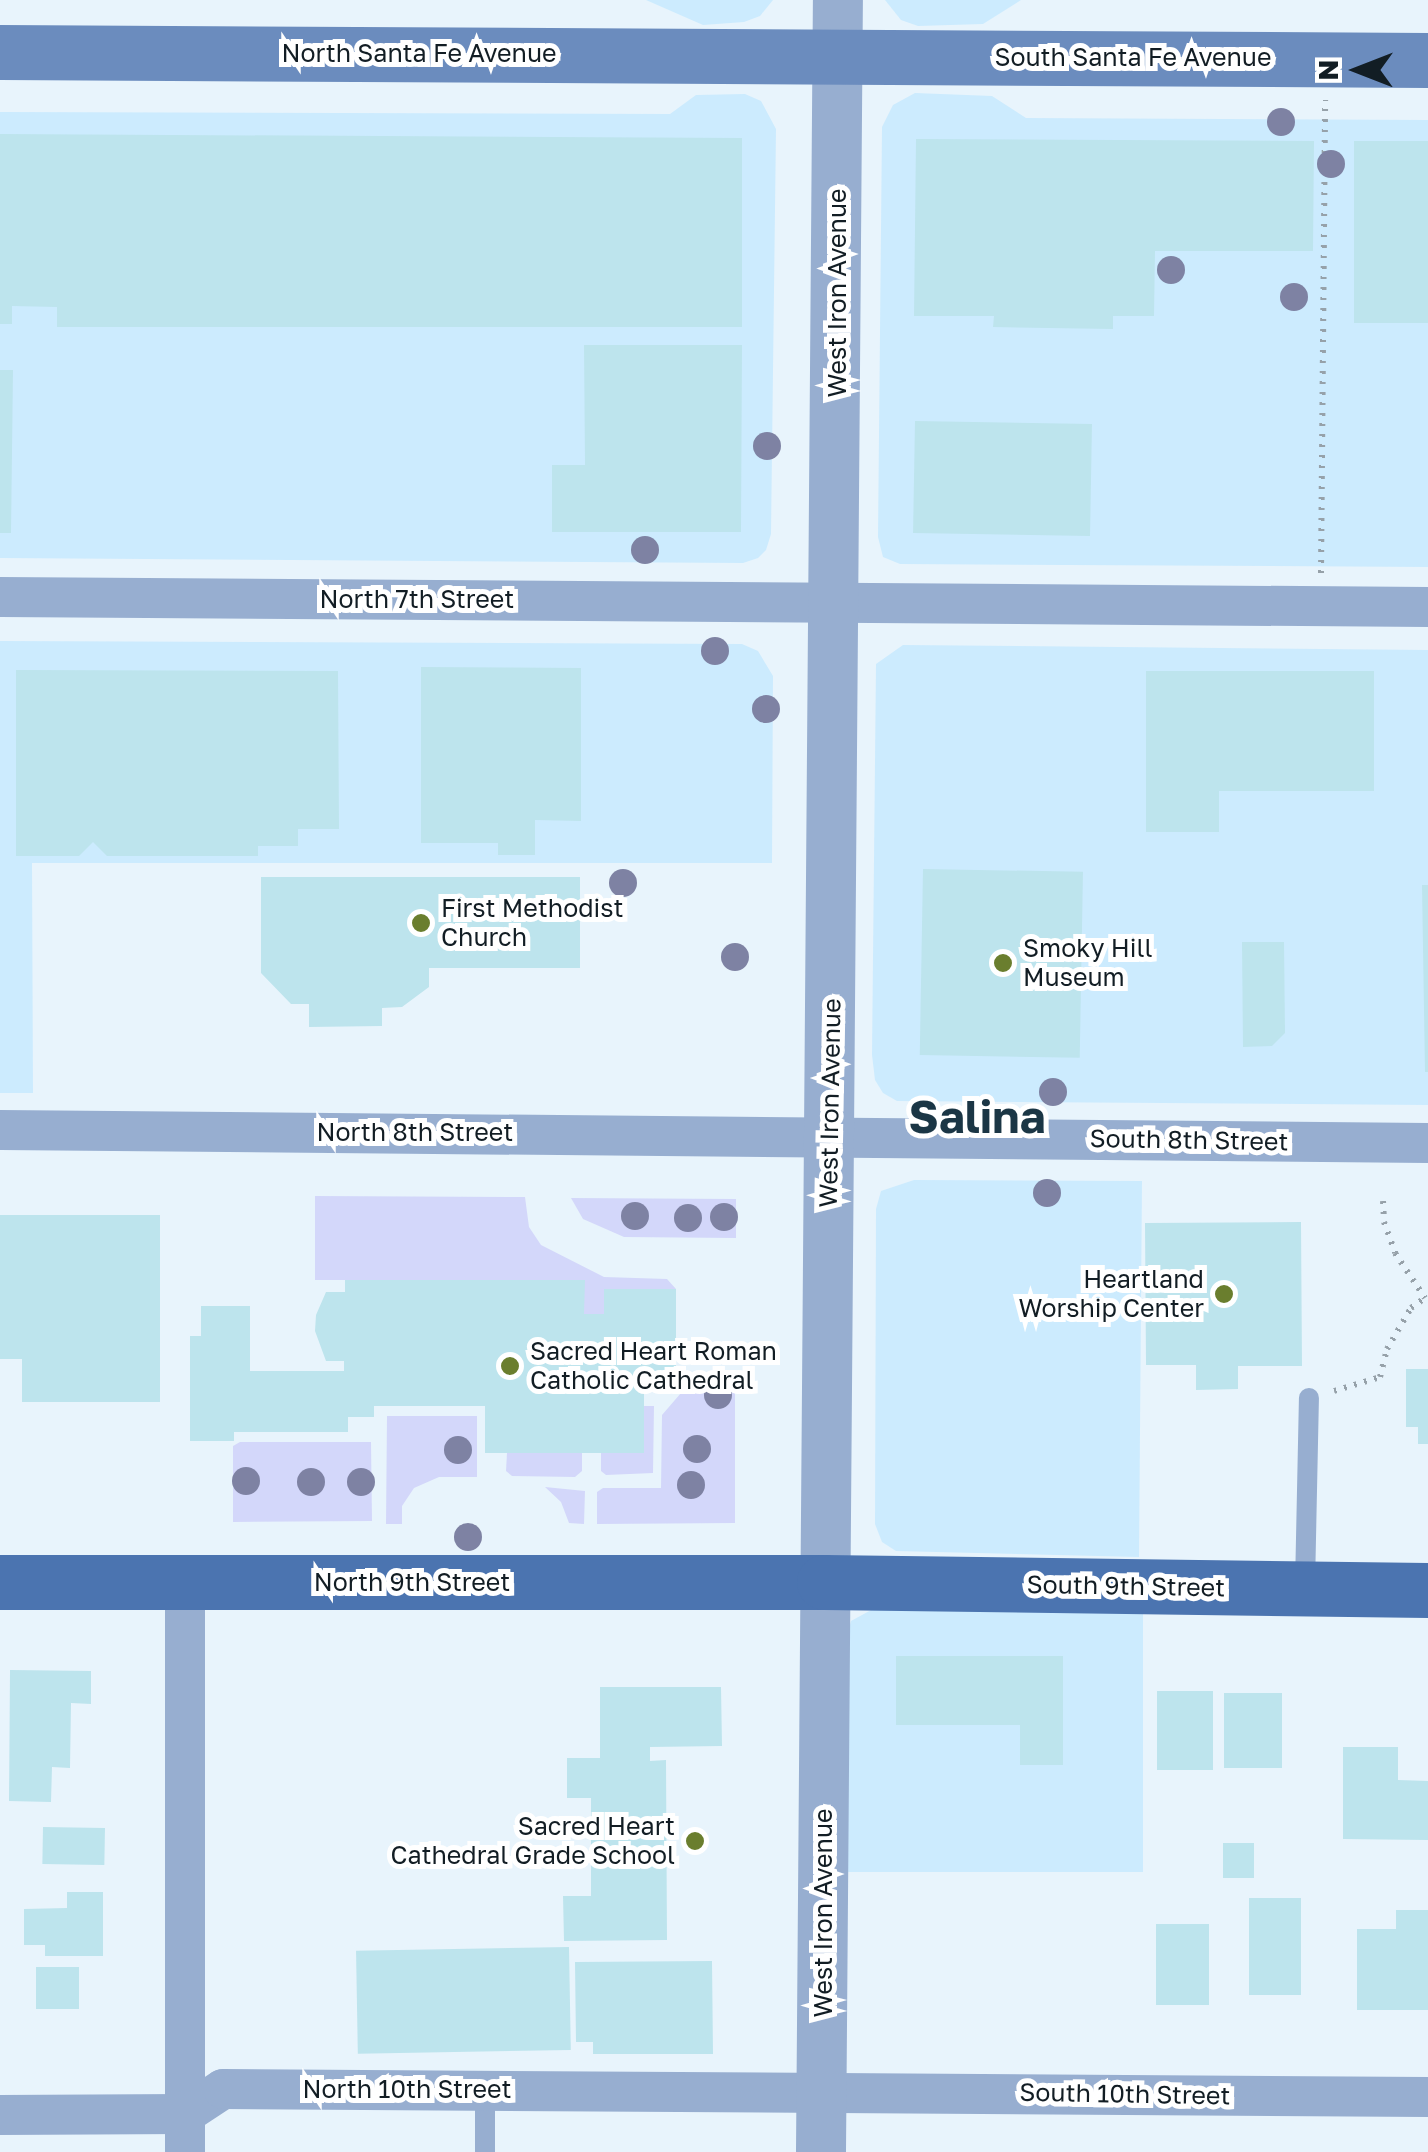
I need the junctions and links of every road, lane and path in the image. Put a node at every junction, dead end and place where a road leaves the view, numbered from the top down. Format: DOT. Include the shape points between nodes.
graph roads {
  1 [pos="838,0"];
  2 [pos="0,52"];
  3 [pos="839,55"];
  4 [pos="1326,59"];
  5 [pos="1428,60"];
  6 [pos="0,597"];
  7 [pos="834,602"];
  8 [pos="1321,606"];
  9 [pos="1428,607"];
  10 [pos="0,1130"];
  11 [pos="830,1134"];
  12 [pos="1428,1143"];
  13 [pos="1383,1201"];
  14 [pos="1426,1298"];
  15 [pos="1309,1398"];
  16 [pos="0,1582"];
  17 [pos="824,1582"];
  18 [pos="185,1583"];
  19 [pos="1305,1588"];
  20 [pos="1428,1590"];
  21 [pos="486,2089"];
  22 [pos="821,2090"];
  23 [pos="1428,2097"];
  24 [pos="0,2115"];
  25 [pos="185,2133"];
  26 [pos="485,2152"];
  27 [pos="821,2152"];
  1 -- 3 [label="street, West Iron Avenue"];
  2 -- 3 [label="main road, North Santa Fe Avenue"];
  3 -- 4 [label="main road, South Santa Fe Avenue"];
  3 -- 7 [label="street, West Iron Avenue"];
  4 -- 5 [label="main road, South Santa Fe Avenue"];
  4 -- 8 [label="path"];
  6 -- 7 [label="street, North 7th Street"];
  7 -- 8 [label="street, North 7th Street"];
  7 -- 11 [label="street, West Iron Avenue"];
  8 -- 9 [label="street, North 7th Street"];
  10 -- 11 [label="street, North 8th Street"];
  11 -- 12 [label="street, South 8th Street"];
  11 -- 17 [label="street, West Iron Avenue"];
  13 -- 14 [label="path" via="1395,1253"];
  14 -- 15 [label="path" via="1411,1308 1387,1349 1380,1377"];
  15 -- 19 [label="lane"];
  16 -- 18 [label="main road, North 9th Street"];
  17 -- 18 [label="main road, North 9th Street"];
  17 -- 19 [label="main road, South 9th Street"];
  17 -- 22 [label="street, West Iron Avenue"];
  18 -- 25 [label="street"];
  19 -- 20 [label="main road, South 9th Street"];
  21 -- 22 [label="street, North 10th Street"];
  21 -- 25 [label="street, North 10th Street" via="223,2089"];
  21 -- 26 [label="lane"];
  22 -- 23 [label="street, South 10th Street"];
  22 -- 27 [label="street, West Iron Avenue"];
  24 -- 25 [label="street"];
}
